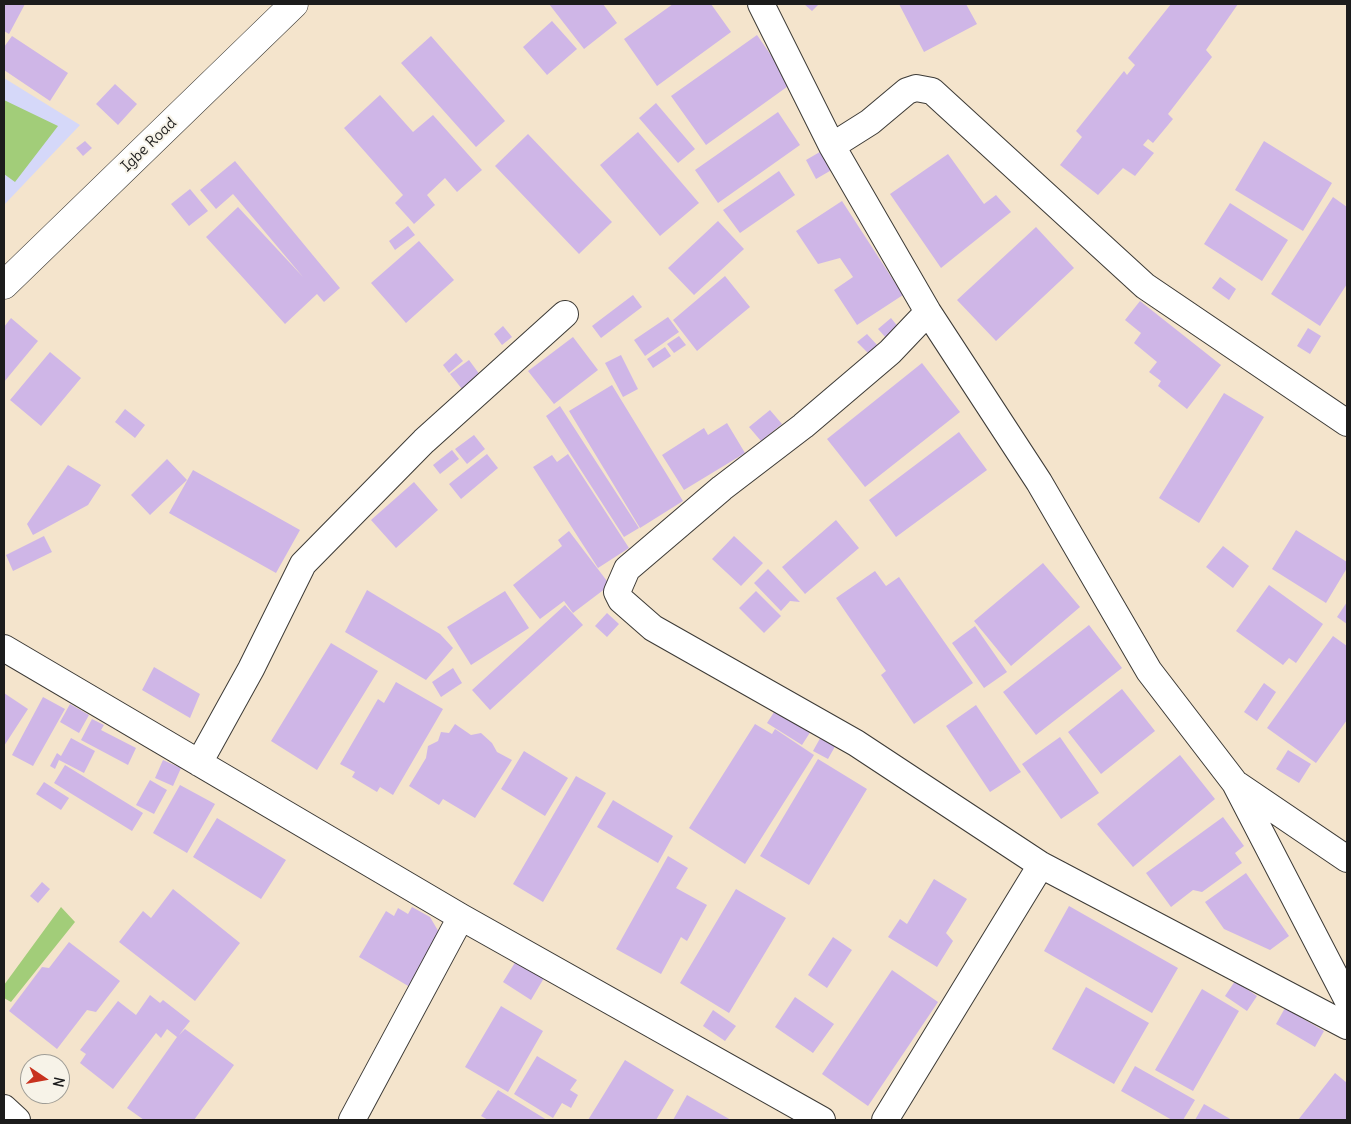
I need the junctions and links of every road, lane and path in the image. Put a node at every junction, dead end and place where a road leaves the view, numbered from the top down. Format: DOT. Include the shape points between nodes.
graph roads {
  1 [pos="294,4"];
  2 [pos="761,4"];
  3 [pos="832,146"];
  4 [pos="4,285"];
  5 [pos="928,312"];
  6 [pos="565,314"];
  7 [pos="1347,423"];
  8 [pos="4,648"];
  9 [pos="199,763"];
  10 [pos="1235,783"];
  11 [pos="1347,859"];
  12 [pos="1042,866"];
  13 [pos="461,917"];
  14 [pos="1347,999"];
  15 [pos="1347,1026"];
  16 [pos="4,1108"];
  17 [pos="17,1120"];
  18 [pos="352,1120"];
  19 [pos="822,1120"];
  20 [pos="885,1120"];
  1 -- 4 [label="street, Igbe Road"];
  2 -- 3 [label="street"];
  3 -- 5 [label="street"];
  3 -- 7 [label="street" via="870,122 907,91 916,88 932,92 1145,286"];
  5 -- 10 [label="street" via="1039,482 1149,671"];
  5 -- 12 [label="street" via="890,352 627,569 617,592 627,606 653,628 856,743"];
  6 -- 9 [label="street" via="424,441 303,564 251,669"];
  8 -- 9 [label="street"];
  9 -- 13 [label="street"];
  10 -- 11 [label="street"];
  10 -- 14 [label="street"];
  12 -- 15 [label="street"];
  12 -- 20 [label="street"];
  13 -- 18 [label="street"];
  13 -- 19 [label="street"];
  16 -- 17 [label="street"];
}
